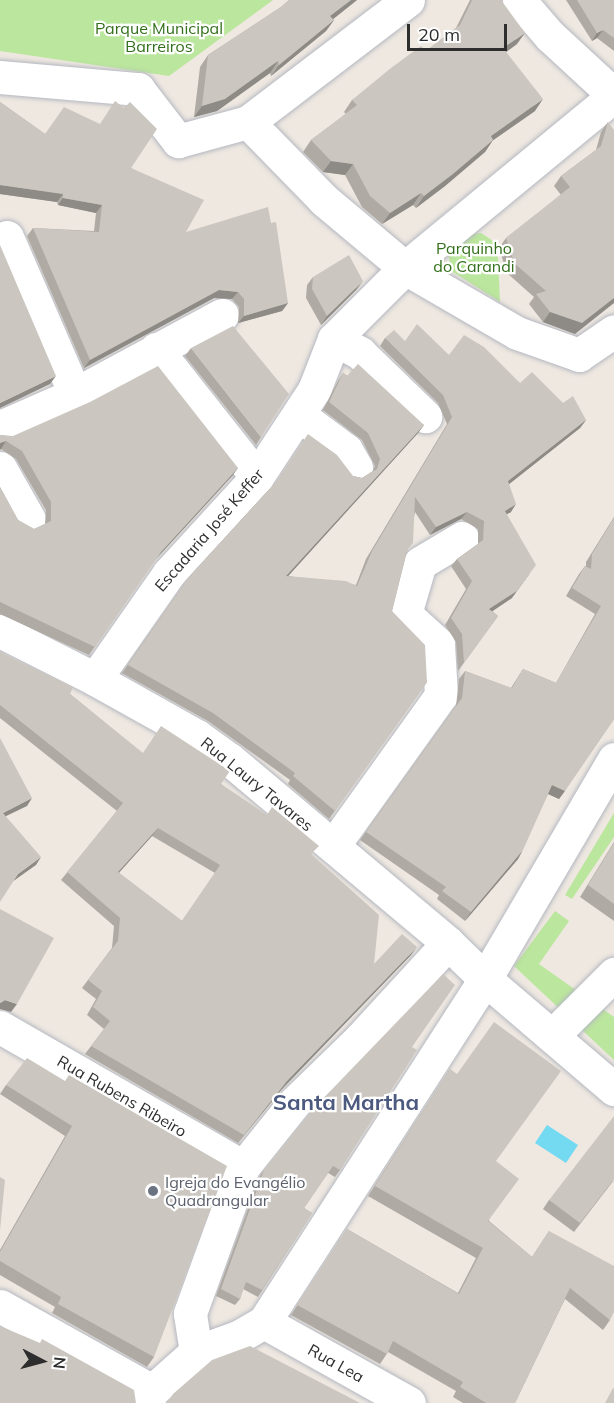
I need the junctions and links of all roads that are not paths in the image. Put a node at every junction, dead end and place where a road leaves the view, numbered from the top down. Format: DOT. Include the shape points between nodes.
graph roads {
  1 [pos="408,0"];
  2 [pos="519,0"];
  3 [pos="14,80"];
  4 [pos="614,95"];
  5 [pos="248,122"];
  6 [pos="7,237"];
  7 [pos="405,268"];
  8 [pos="222,315"];
  9 [pos="614,331"];
  10 [pos="334,339"];
  11 [pos="156,349"];
  12 [pos="75,394"];
  13 [pos="299,415"];
  14 [pos="425,416"];
  15 [pos="0,427"];
  16 [pos="356,467"];
  17 [pos="257,477"];
  18 [pos="2,478"];
  19 [pos="29,519"];
  20 [pos="462,538"];
  21 [pos="0,631"];
  22 [pos="95,679"];
  23 [pos="614,759"];
  24 [pos="333,846"];
  25 [pos="448,943"];
  26 [pos="614,974"];
  27 [pos="485,980"];
  28 [pos="0,1027"];
  29 [pos="552,1036"];
  30 [pos="614,1089"];
  31 [pos="243,1167"];
  32 [pos="0,1306"];
  33 [pos="264,1322"];
  34 [pos="196,1352"];
  35 [pos="149,1397"];
  36 [pos="409,1403"];
  1 -- 5 [label="street"];
  2 -- 4 [label="street" via="550,36"];
  3 -- 5 [label="street" via="138,89 178,141"];
  4 -- 7 [label="street, Escadaria José Keffer"];
  5 -- 7 [label="street" via="324,200"];
  6 -- 12 [label="street"];
  7 -- 9 [label="street" via="517,333 579,355"];
  7 -- 10 [label="street, Escadaria José Keffer"];
  8 -- 11 [label="street"];
  10 -- 13 [label="street, Escadaria José Keffer"];
  10 -- 14 [label="street" via="360,353"];
  11 -- 12 [label="street"];
  11 -- 17 [label="street"];
  12 -- 15 [label="street"];
  13 -- 16 [label="street" via="346,450"];
  13 -- 17 [label="street, Escadaria José Keffer"];
  17 -- 22 [label="street, Escadaria José Keffer" via="170,573"];
  18 -- 19 [label="street"];
  20 -- 24 [label="street" via="420,563 405,614 438,644 441,695"];
  21 -- 22 [label="street, Rua Laury Tavares"];
  22 -- 24 [label="street, Rua Laury Tavares" via="197,736"];
  23 -- 27 [label="street"];
  24 -- 25 [label="street, Rua Laury Tavares"];
  25 -- 27 [label="street, Rua Laury Tavares"];
  25 -- 31 [label="street" via="360,1039 295,1102"];
  26 -- 29 [label="street"];
  27 -- 29 [label="street, Rua Laury Tavares"];
  27 -- 33 [label="street"];
  28 -- 31 [label="street, Rua Rubens Ribeiro"];
  29 -- 30 [label="street, Rua Laury Tavares"];
  31 -- 34 [label="street" via="190,1313"];
  32 -- 35 [label="street"];
  33 -- 34 [label="street" via="238,1337"];
  33 -- 36 [label="street, Rua Lea"];
  34 -- 35 [label="street"];
}
